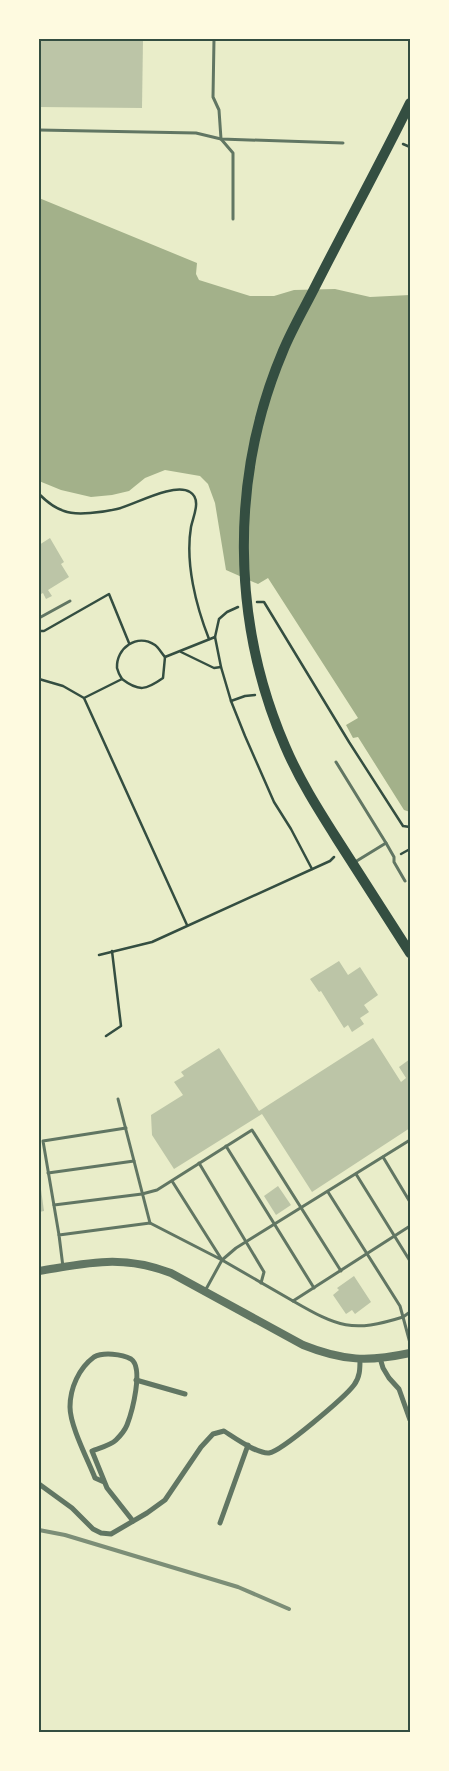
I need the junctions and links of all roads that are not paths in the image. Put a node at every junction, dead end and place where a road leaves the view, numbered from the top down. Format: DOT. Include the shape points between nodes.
graph roads {
  1 [pos="214,39"];
  2 [pos="410,103"];
  3 [pos="39,130"];
  4 [pos="221,139"];
  5 [pos="344,143"];
  6 [pos="233,219"];
  7 [pos="70,601"];
  8 [pos="39,618"];
  9 [pos="336,762"];
  10 [pos="386,843"];
  11 [pos="352,863"];
  12 [pos="405,881"];
  13 [pos="410,953"];
  14 [pos="118,1099"];
  15 [pos="126,1128"];
  16 [pos="410,1142"];
  17 [pos="226,1146"];
  18 [pos="382,1157"];
  19 [pos="134,1161"];
  20 [pos="199,1164"];
  21 [pos="48,1173"];
  22 [pos="356,1174"];
  23 [pos="172,1181"];
  24 [pos="328,1192"];
  25 [pos="142,1194"];
  26 [pos="410,1202"];
  27 [pos="54,1204"];
  28 [pos="302,1208"];
  29 [pos="150,1224"];
  30 [pos="275,1225"];
  31 [pos="410,1226"];
  32 [pos="59,1235"];
  33 [pos="394,1236"];
  34 [pos="247,1242"];
  35 [pos="368,1253"];
  36 [pos="222,1260"];
  37 [pos="410,1261"];
  38 [pos="63,1267"];
  39 [pos="39,1271"];
  40 [pos="341,1271"];
  41 [pos="261,1283"];
  42 [pos="314,1288"];
  43 [pos="205,1291"];
  44 [pos="293,1301"];
  45 [pos="410,1312"];
  46 [pos="403,1317"];
  47 [pos="410,1343"];
  48 [pos="410,1353"];
  49 [pos="380,1358"];
  50 [pos="360,1359"];
  51 [pos="136,1380"];
  52 [pos="185,1394"];
  53 [pos="404,1405"];
  54 [pos="410,1415"];
  55 [pos="410,1420"];
  56 [pos="248,1445"];
  57 [pos="104,1482"];
  58 [pos="39,1484"];
  59 [pos="133,1521"];
  60 [pos="220,1522"];
  1 -- 4 [label="lane" via="213,96 219,110"];
  2 -- 11 [label="highway" via="283,351 254,439 244,523 249,616 266,695 285,747"];
  3 -- 4 [label="lane" via="196,133"];
  4 -- 5 [label="lane"];
  4 -- 6 [label="lane" via="233,153"];
  7 -- 8 [label="lane"];
  9 -- 10 [label="lane"];
  10 -- 11 [label="lane"];
  10 -- 12 [label="lane"];
  11 -- 13 [label="highway"];
  14 -- 15 [label="lane"];
  15 -- 19 [label="lane"];
  15 -- 21 [label="lane" via="43,1141"];
  16 -- 18 [label="lane"];
  17 -- 20 [label="lane"];
  17 -- 28 [label="lane" via="252,1130"];
  17 -- 30 [label="lane"];
  18 -- 22 [label="lane"];
  18 -- 26 [label="lane"];
  19 -- 21 [label="lane"];
  19 -- 25 [label="lane"];
  20 -- 23 [label="lane"];
  20 -- 34 [label="lane"];
  21 -- 27 [label="lane"];
  22 -- 24 [label="lane"];
  22 -- 33 [label="lane"];
  23 -- 25 [label="lane"];
  23 -- 36 [label="lane"];
  24 -- 28 [label="lane"];
  24 -- 35 [label="lane"];
  25 -- 27 [label="lane"];
  25 -- 29 [label="lane"];
  27 -- 32 [label="lane"];
  28 -- 30 [label="lane"];
  28 -- 40 [label="lane"];
  29 -- 32 [label="lane"];
  29 -- 36 [label="lane"];
  30 -- 34 [label="lane"];
  30 -- 42 [label="lane"];
  31 -- 33 [label="lane"];
  32 -- 38 [label="lane"];
  33 -- 35 [label="lane"];
  33 -- 37 [label="lane"];
  34 -- 36 [label="lane"];
  34 -- 41 [label="lane" via="264,1272"];
  35 -- 40 [label="lane"];
  35 -- 46 [label="lane" via="400,1306"];
  36 -- 41 [label="lane"];
  36 -- 43 [label="lane"];
  38 -- 39 [label="street"];
  38 -- 43 [label="street" via="131,1261 171,1272"];
  40 -- 42 [label="lane"];
  41 -- 44 [label="lane"];
  42 -- 44 [label="lane"];
  43 -- 50 [label="street" via="303,1345 337,1357"];
  44 -- 46 [label="lane" via="340,1325 369,1326"];
  45 -- 46 [label="lane"];
  46 -- 47 [label="lane"];
  48 -- 49 [label="street"];
  49 -- 50 [label="street"];
  49 -- 53 [label="street" via="389,1378 399,1389"];
  50 -- 56 [label="street" via="360,1373 354,1384 283,1446 270,1453"];
  51 -- 52 [label="street"];
  51 -- 57 [label="street" via="127,1427 115,1442 92,1451"];
  51 -- 57 [label="street" via="136,1368 130,1358 107,1353 95,1357 76,1379 70,1407 75,1428 95,1478"];
  53 -- 54 [label="lane"];
  53 -- 55 [label="street"];
  56 -- 59 [label="street" via="224,1431 213,1434 165,1500"];
  56 -- 60 [label="street"];
  57 -- 59 [label="street"];
  58 -- 59 [label="street" via="101,1533 111,1534"];
}
